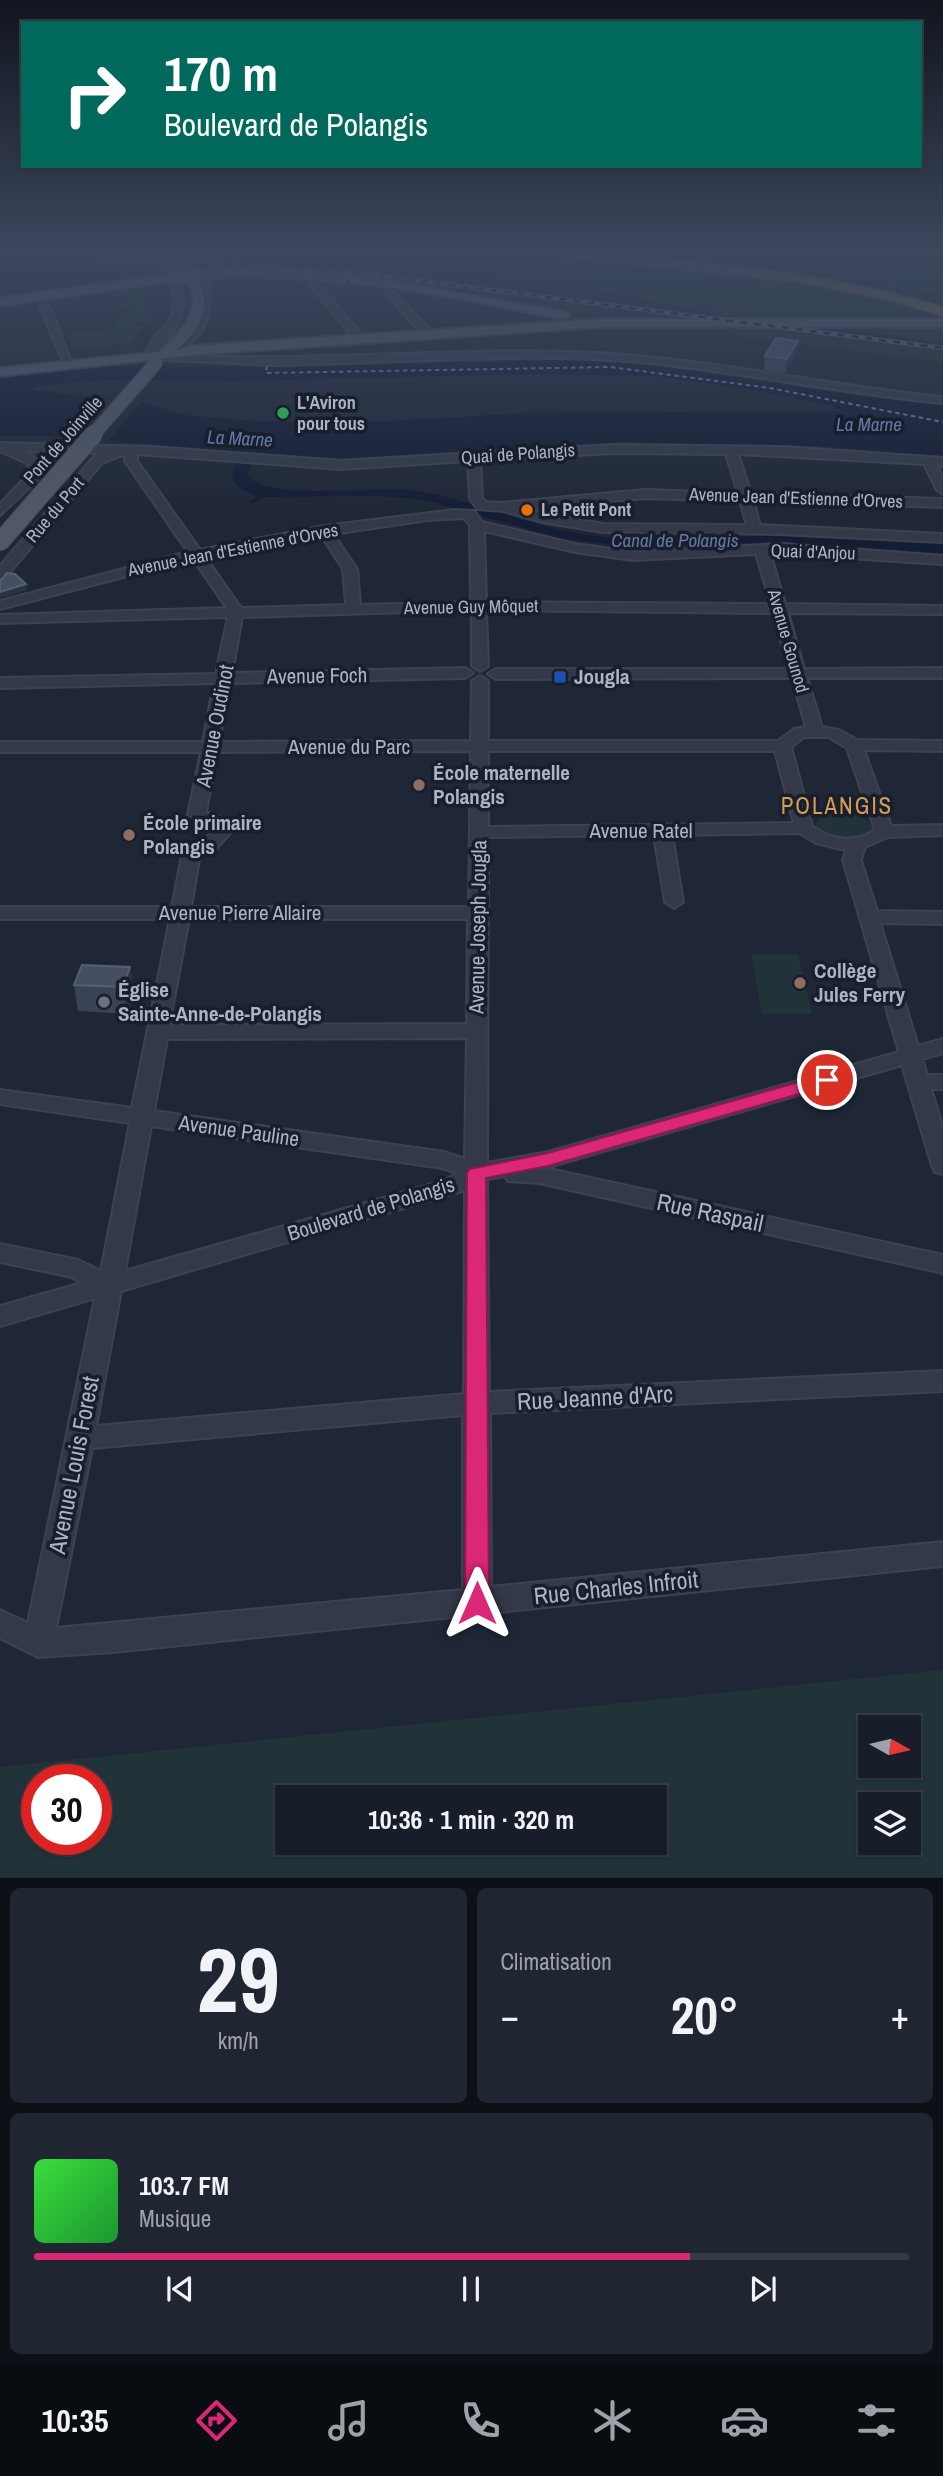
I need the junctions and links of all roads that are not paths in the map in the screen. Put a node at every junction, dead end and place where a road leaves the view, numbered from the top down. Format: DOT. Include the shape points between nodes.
graph roads {
  1 [pos="58,340"];
  2 [pos="161,340"];
  3 [pos="172,340"];
  4 [pos="177,340"];
  5 [pos="190,340"];
  6 [pos="352,340"];
  7 [pos="363,340"];
  8 [pos="191,350"];
  9 [pos="153,357"];
  10 [pos="68,362"];
  11 [pos="0,371"];
  12 [pos="943,400"];
  13 [pos="1,447"];
  14 [pos="731,450"];
  15 [pos="123,451"];
  16 [pos="474,457"];
  17 [pos="928,461"];
  18 [pos="943,462"];
  19 [pos="943,490"];
  20 [pos="745,496"];
  21 [pos="943,503"];
  22 [pos="482,506"];
  23 [pos="501,507"];
  24 [pos="0,510"];
  25 [pos="473,520"];
  26 [pos="755,529"];
  27 [pos="324,530"];
  28 [pos="943,538"];
  29 [pos="0,542"];
  30 [pos="762,550"];
  31 [pos="196,554"];
  32 [pos="943,560"];
  33 [pos="0,575"];
  34 [pos="0,605"];
  35 [pos="480,606"];
  36 [pos="353,608"];
  37 [pos="779,608"];
  38 [pos="943,610"];
  39 [pos="236,611"];
  40 [pos="0,619"];
  41 [pos="480,673"];
  42 [pos="797,673"];
  43 [pos="943,673"];
  44 [pos="225,678"];
  45 [pos="0,683"];
  46 [pos="815,731"];
  47 [pos="854,745"];
  48 [pos="782,746"];
  49 [pos="943,746"];
  50 [pos="0,747"];
  51 [pos="481,747"];
  52 [pos="210,748"];
  53 [pos="804,828"];
  54 [pos="943,830"];
  55 [pos="662,831"];
  56 [pos="479,832"];
  57 [pos="884,832"];
  58 [pos="857,844"];
  59 [pos="674,902"];
  60 [pos="0,913"];
  61 [pos="178,913"];
  62 [pos="479,913"];
  63 [pos="869,917"];
  64 [pos="943,918"];
  65 [pos="477,1031"];
  66 [pos="159,1032"];
  67 [pos="943,1046"];
  68 [pos="911,1055"];
  69 [pos="918,1082"];
  70 [pos="943,1082"];
  71 [pos="0,1097"];
  72 [pos="141,1117"];
  73 [pos="943,1166"];
  74 [pos="476,1173"];
  75 [pos="0,1253"];
  76 [pos="943,1264"];
  77 [pos="107,1286"];
  78 [pos="0,1316"];
  79 [pos="943,1381"];
  80 [pos="477,1403"];
  81 [pos="80,1438"];
  82 [pos="943,1554"];
  83 [pos="477,1603"];
  84 [pos="0,1623"];
  85 [pos="37,1643"];
  1 -- 10 [label="street"];
  2 -- 9 [label="street" via="151,351"];
  3 -- 9 [label="main road"];
  4 -- 9 [label="main road"];
  5 -- 9 [label="street"];
  6 -- 8 [label="main road"];
  7 -- 9 [label="main road"];
  9 -- 10 [label="main road"];
  9 -- 11 [label="main road"];
  9 -- 12 [label="street" via="265,363 593,356 709,367"];
  9 -- 29 [label="main road, Pont de Joinville, bridge"];
  10 -- 11 [label="main road"];
  13 -- 15 [label="street, Quai de Polangis"];
  13 -- 24 [label="street" via="29,459 36,468"];
  14 -- 16 [label="street, Quai de Polangis" via="613,449"];
  14 -- 17 [label="street, Quai de Polangis"];
  14 -- 20 [label="street"];
  15 -- 16 [label="street, Quai de Polangis" via="341,465"];
  15 -- 31 [label="street"];
  15 -- 33 [label="street, Rue du Port" via="98,460"];
  16 -- 22 [label="street" via="476,498"];
  17 -- 18 [label="street, Quai de Polangis"];
  17 -- 19 [label="street"];
  20 -- 21 [label="street, Avenue Jean d'Estienne d'Orves"];
  20 -- 23 [label="street, Avenue Jean d'Estienne d'Orves" via="645,494"];
  20 -- 26 [label="street"];
  22 -- 23 [label="street, Avenue Jean d'Estienne d'Orves"];
  22 -- 25 [label="street"];
  23 -- 26 [label="street" via="543,520 606,530"];
  25 -- 27 [label="street, Avenue Jean d'Estienne d'Orves" via="448,513"];
  25 -- 30 [label="street, Quai d'Anjou" via="575,548 633,555"];
  25 -- 35 [label="street, Avenue Joseph Jougla"];
  26 -- 28 [label="street"];
  27 -- 31 [label="street, Avenue Jean d'Estienne d'Orves"];
  27 -- 36 [label="street" via="348,565"];
  30 -- 32 [label="street, Quai d'Anjou"];
  30 -- 37 [label="street, Avenue Gounod"];
  31 -- 34 [label="street, Avenue Jean d'Estienne d'Orves"];
  31 -- 39 [label="street"];
  35 -- 36 [label="street, Avenue Guy Môquet"];
  35 -- 37 [label="street, Avenue Guy Môquet"];
  35 -- 41 [label="street, Avenue Joseph Jougla"];
  36 -- 39 [label="street, Avenue Guy Môquet"];
  37 -- 38 [label="street, Avenue Guy Môquet"];
  37 -- 42 [label="street, Avenue Gounod"];
  39 -- 40 [label="street, Avenue Guy Môquet"];
  39 -- 44 [label="street, Avenue Oudinot"];
  41 -- 42 [label="street, Avenue Foch"];
  41 -- 44 [label="street, Avenue Foch"];
  41 -- 51 [label="street, Avenue Joseph Jougla"];
  42 -- 43 [label="street, Avenue Foch"];
  42 -- 46 [label="street, Avenue Gounod"];
  44 -- 45 [label="street, Avenue Foch"];
  44 -- 52 [label="street, Avenue Oudinot"];
  46 -- 47 [label="street" via="833,733"];
  46 -- 48 [label="street" via="800,732"];
  47 -- 49 [label="street"];
  47 -- 57 [label="street"];
  48 -- 51 [label="street, Avenue du Parc"];
  48 -- 53 [label="street"];
  50 -- 52 [label="street, Avenue du Parc"];
  51 -- 52 [label="street, Avenue du Parc"];
  51 -- 56 [label="street, Avenue Joseph Jougla"];
  52 -- 61 [label="street, Avenue Oudinot" via="197,815 219,823 222,832 208,847 192,850"];
  53 -- 55 [label="street, Avenue Ratel"];
  53 -- 58 [label="street" via="825,841"];
  54 -- 57 [label="street"];
  55 -- 56 [label="street, Avenue Ratel"];
  55 -- 59 [label="street"];
  56 -- 62 [label="street, Avenue Joseph Jougla"];
  57 -- 58 [label="street"];
  58 -- 63 [label="street" via="852,860"];
  60 -- 61 [label="street, Avenue Pierre Allaire"];
  61 -- 62 [label="street, Avenue Pierre Allaire"];
  61 -- 66 [label="street, Avenue Oudinot"];
  62 -- 65 [label="street, Avenue Joseph Jougla"];
  63 -- 64 [label="street"];
  63 -- 68 [label="street"];
  65 -- 66 [label="street"];
  65 -- 74 [label="street, Avenue Joseph Jougla"];
  66 -- 72 [label="street, Avenue Oudinot"];
  67 -- 68 [label="street, Boulevard de Polangis"];
  68 -- 69 [label="street"];
  68 -- 74 [label="street, Boulevard de Polangis" via="548,1160"];
  69 -- 70 [label="street"];
  69 -- 73 [label="street"];
  71 -- 72 [label="street, Avenue Pauline"];
  72 -- 74 [label="street, Avenue Pauline" via="444,1160"];
  72 -- 77 [label="street, Avenue Oudinot"];
  74 -- 76 [label="street, Rue Raspail" via="539,1175"];
  74 -- 77 [label="street, Boulevard de Polangis" via="451,1187"];
  74 -- 80 [label="street, Avenue Joseph Jougla"];
  75 -- 77 [label="street" via="78,1269"];
  77 -- 78 [label="street, Boulevard de Polangis"];
  77 -- 81 [label="street, Avenue Louis Forest"];
  79 -- 80 [label="street, Rue Jeanne d'Arc"];
  80 -- 81 [label="street, Rue Jeanne d'Arc"];
  80 -- 83 [label="street, Avenue Joseph Jougla"];
  81 -- 85 [label="street, Avenue Louis Forest"];
  82 -- 83 [label="street, Rue Charles Infroit"];
  83 -- 85 [label="street, Rue Charles Infroit"];
  84 -- 85 [label="street"];
}
